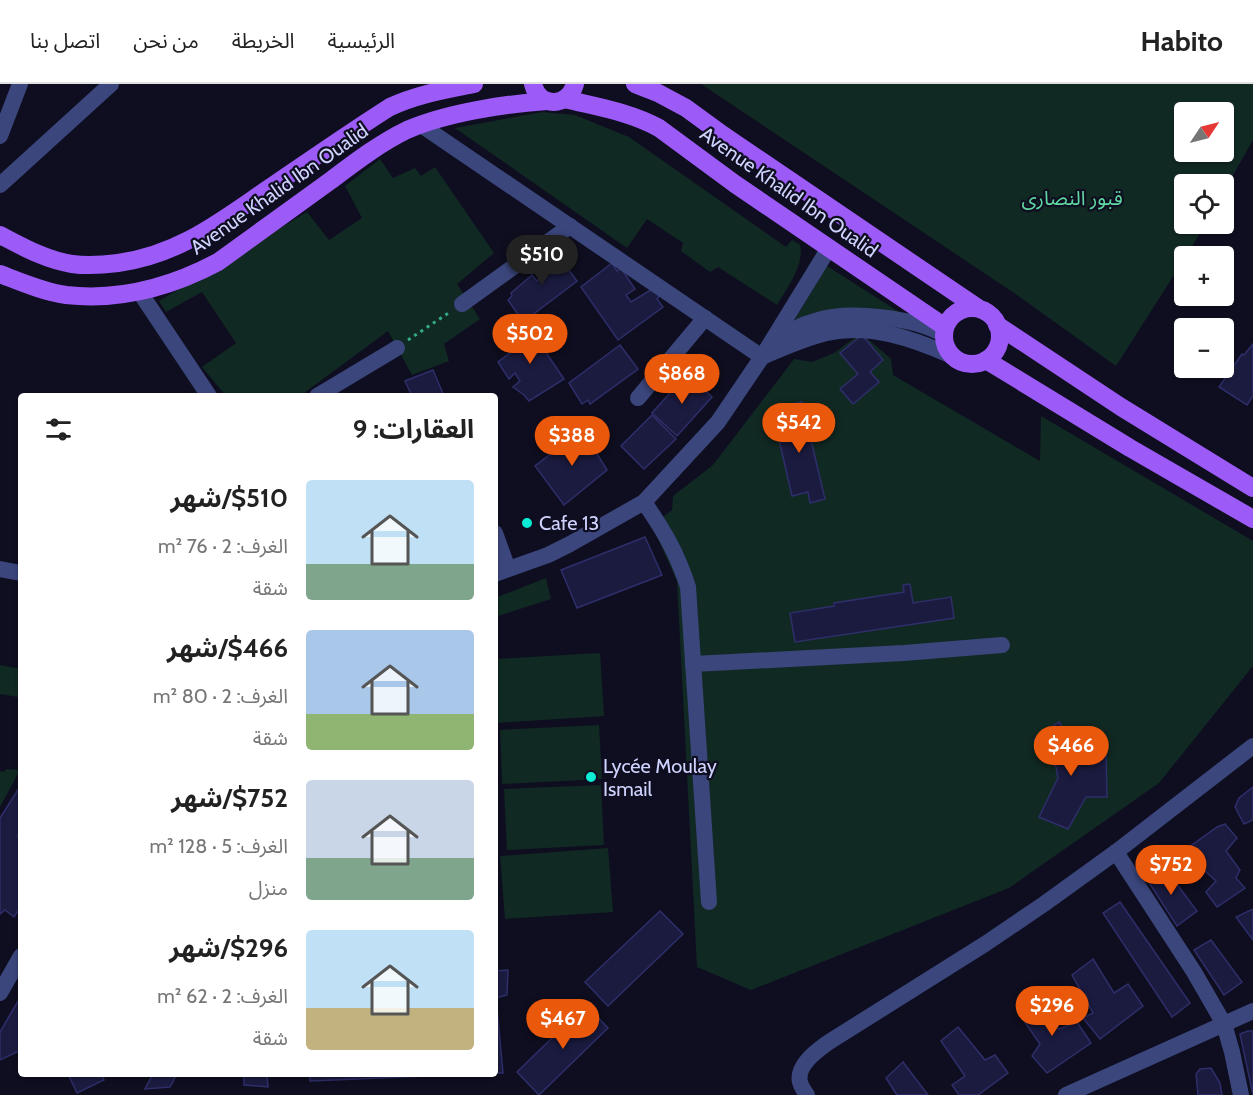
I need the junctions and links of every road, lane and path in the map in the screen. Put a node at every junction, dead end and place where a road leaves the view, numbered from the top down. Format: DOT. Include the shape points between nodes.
graph roads {
  1 [pos="20,84"];
  2 [pos="111,84"];
  3 [pos="474,84"];
  4 [pos="533,84"];
  5 [pos="635,84"];
  6 [pos="570,91"];
  7 [pos="547,101"];
  8 [pos="421,125"];
  9 [pos="0,136"];
  10 [pos="0,185"];
  11 [pos="570,226"];
  12 [pos="0,235"];
  13 [pos="829,248"];
  14 [pos="0,274"];
  15 [pos="139,291"];
  16 [pos="462,303"];
  17 [pos="978,309"];
  18 [pos="705,318"];
  19 [pos="997,324"];
  20 [pos="944,331"];
  21 [pos="397,348"];
  22 [pos="766,350"];
  23 [pos="952,356"];
  24 [pos="986,360"];
  25 [pos="207,393"];
  26 [pos="321,393"];
  27 [pos="638,398"];
  28 [pos="1253,488"];
  29 [pos="644,502"];
  30 [pos="1253,519"];
  31 [pos="498,550"];
  32 [pos="0,569"];
  33 [pos="18,572"];
  34 [pos="502,572"];
  35 [pos="1002,645"];
  36 [pos="693,664"];
  37 [pos="1253,746"];
  38 [pos="1116,852"];
  39 [pos="709,902"];
  40 [pos="18,961"];
  41 [pos="0,993"];
  42 [pos="1253,1011"];
  43 [pos="1224,1024"];
  44 [pos="807,1095"];
  45 [pos="1066,1095"];
  46 [pos="1240,1095"];
  1 -- 9 [label="street"];
  2 -- 10 [label="street"];
  3 -- 12 [label="main road, Avenue Khalid Ibn Oualid" via="422,94 390,107 226,218 163,252 103,265 73,264 44,257"];
  4 -- 7 [label="main road" via="537,94"];
  5 -- 17 [label="main road, Avenue Khalid Ibn Oualid" via="686,108"];
  6 -- 7 [label="main road, Avenue Khalid Ibn Oualid" via="556,102"];
  6 -- 13 [label="main road, Avenue Khalid Ibn Oualid" via="659,128"];
  7 -- 8 [label="main road, Avenue Khalid Ibn Oualid" via="480,110"];
  8 -- 11 [label="street"];
  8 -- 15 [label="main road, Avenue Khalid Ibn Oualid" via="370,153 218,262 196,274"];
  11 -- 16 [label="street"];
  11 -- 18 [label="street"];
  13 -- 20 [label="main road, Avenue Khalid Ibn Oualid"];
  13 -- 22 [label="street"];
  14 -- 15 [label="main road, Avenue Khalid Ibn Oualid" via="65,294 97,297"];
  15 -- 25 [label="street"];
  16 -- 21 [label="path"];
  17 -- 19 [label="main road" via="993,317"];
  17 -- 20 [label="main road" via="961,309 948,320"];
  18 -- 22 [label="street"];
  18 -- 27 [label="street"];
  19 -- 24 [label="main road" via="999,340"];
  19 -- 28 [label="main road"];
  20 -- 22 [label="street" via="908,321 846,316 816,320 788,333"];
  20 -- 23 [label="main road" via="944,342"];
  21 -- 26 [label="street"];
  22 -- 23 [label="street" via="829,332 862,330 921,342"];
  22 -- 29 [label="street" via="718,422"];
  23 -- 24 [label="main road" via="968,363"];
  24 -- 30 [label="main road"];
  29 -- 34 [label="street" via="548,555"];
  29 -- 36 [label="street" via="664,531 688,587"];
  31 -- 34 [label="street"];
  32 -- 33 [label="street"];
  35 -- 36 [label="street"];
  36 -- 39 [label="street"];
  37 -- 38 [label="street"];
  38 -- 43 [label="street"];
  38 -- 44 [label="street" via="985,944 815,1053 804,1065 799,1079"];
  40 -- 41 [label="street"];
  42 -- 43 [label="street"];
  43 -- 45 [label="street"];
  43 -- 46 [label="street"];
}
